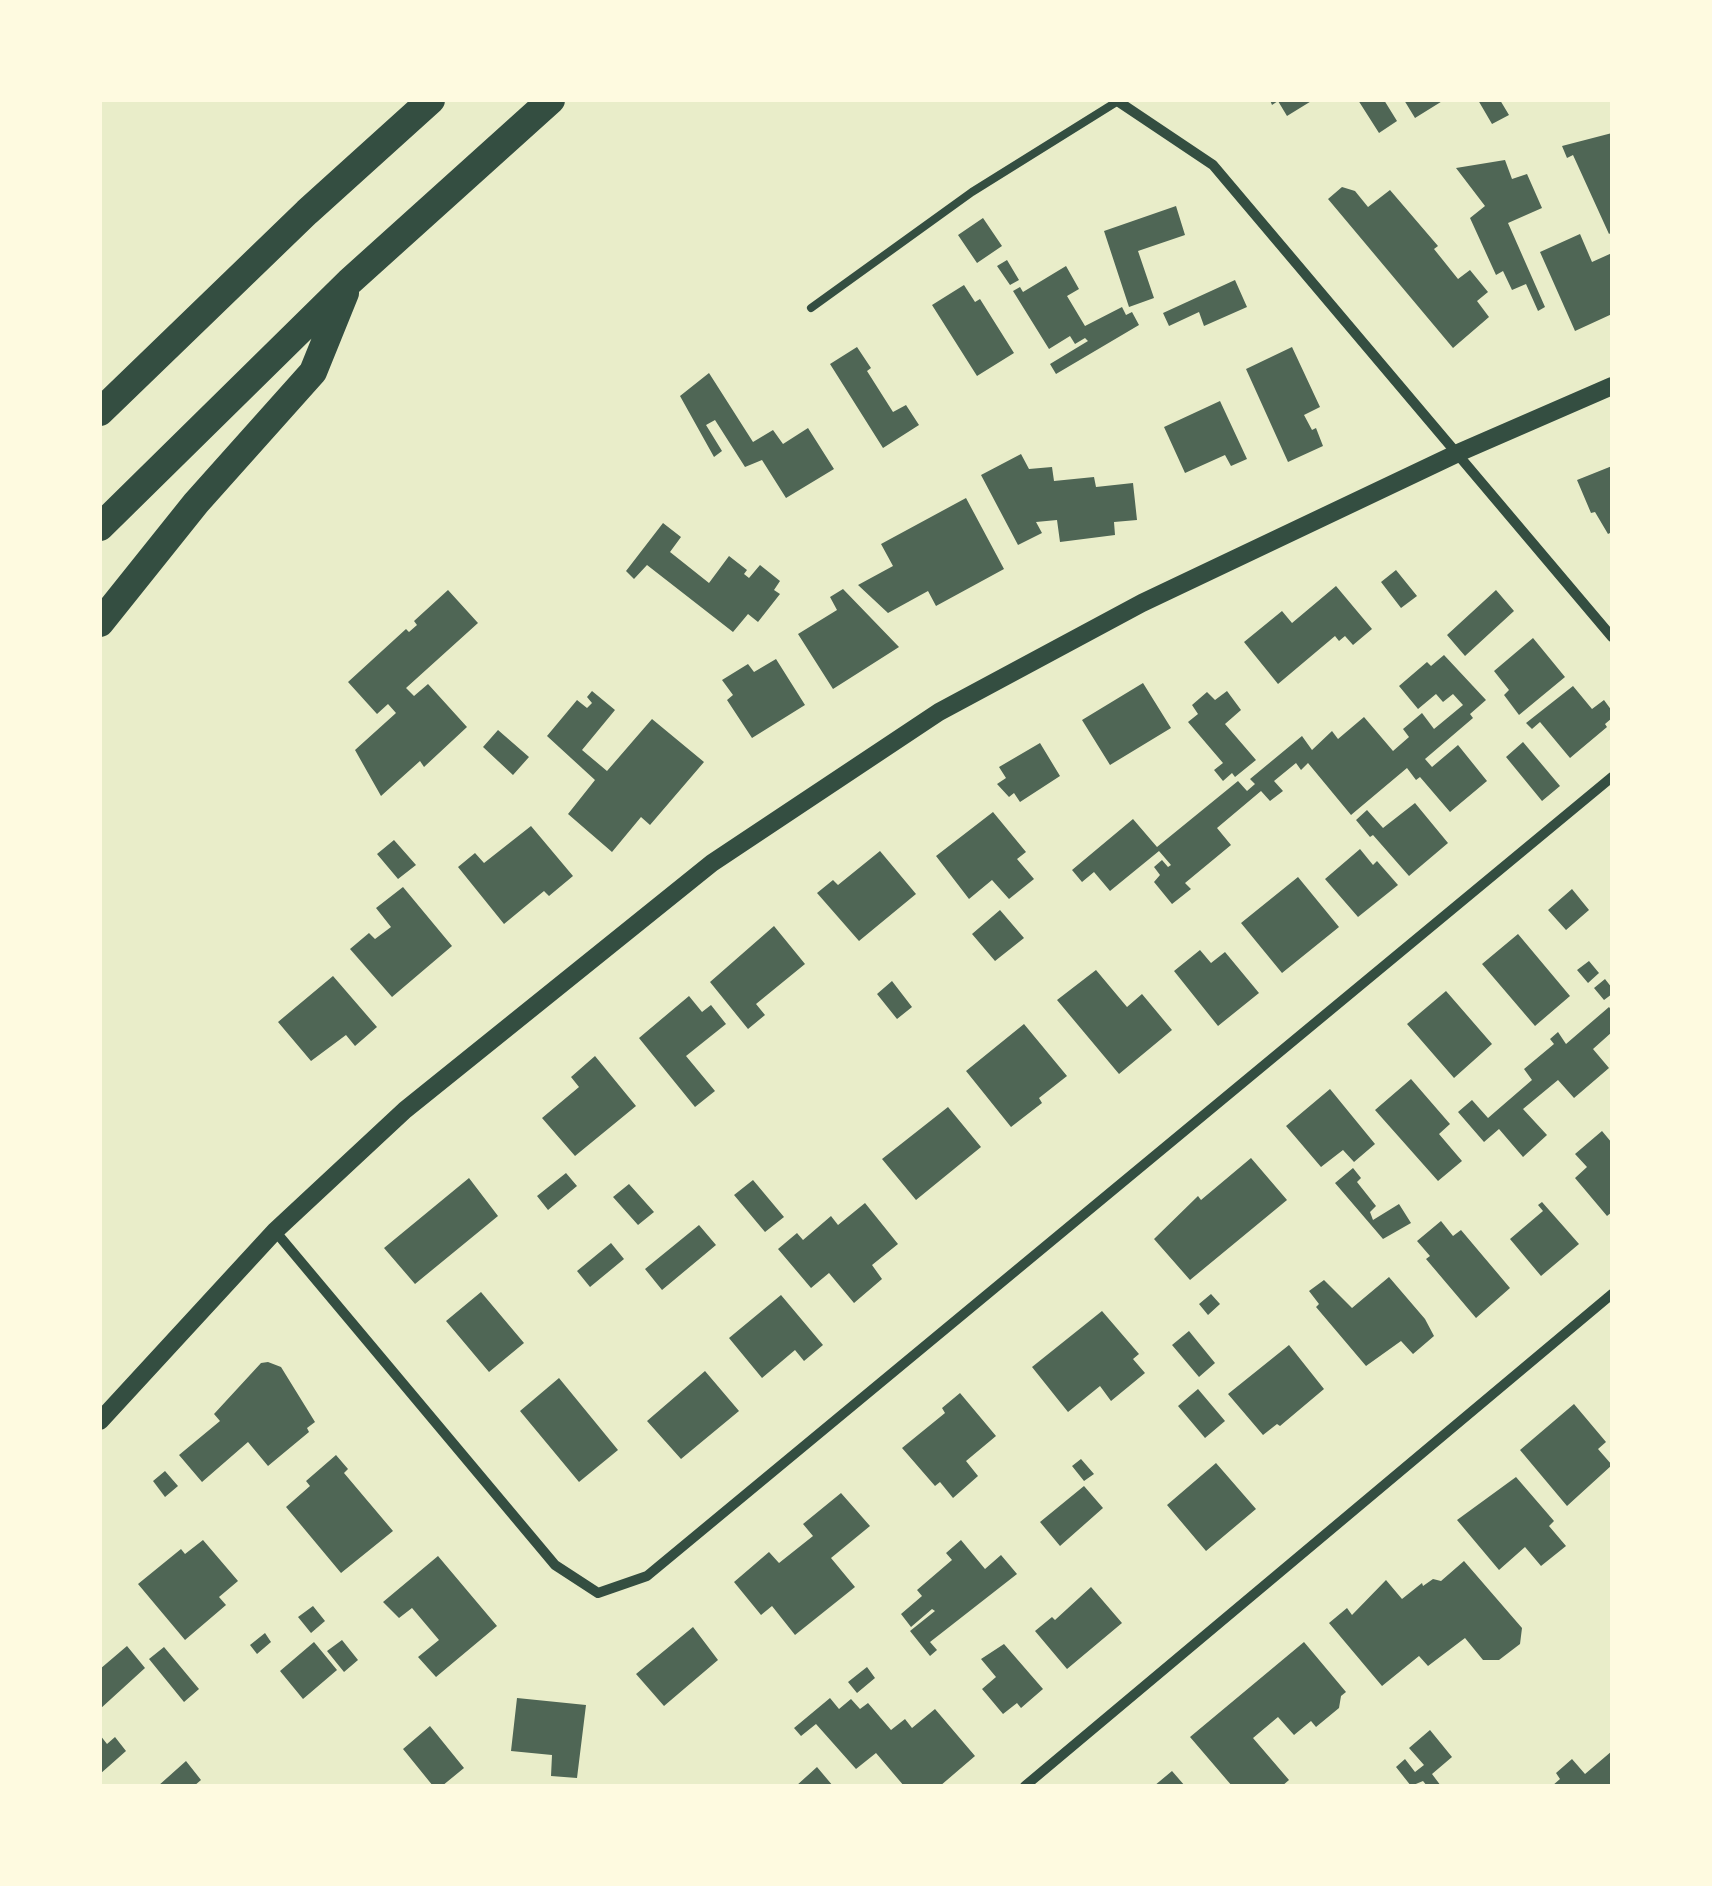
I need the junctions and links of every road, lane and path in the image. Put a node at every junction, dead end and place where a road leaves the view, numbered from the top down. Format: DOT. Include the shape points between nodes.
graph roads {
  1 [pos="431,100"];
  2 [pos="550,100"];
  3 [pos="1117,101"];
  4 [pos="349,282"];
  5 [pos="810,308"];
  6 [pos="1612,386"];
  7 [pos="100,412"];
  8 [pos="1458,454"];
  9 [pos="100,527"];
  10 [pos="100,623"];
  11 [pos="1612,636"];
  12 [pos="1612,777"];
  13 [pos="275,1231"];
  14 [pos="1612,1294"];
  15 [pos="100,1420"];
  16 [pos="1025,1786"];
  1 -- 7 [label="highway"];
  2 -- 4 [label="highway"];
  3 -- 5 [label="lane" via="972,192"];
  3 -- 8 [label="street" via="1212,165"];
  4 -- 9 [label="highway"];
  4 -- 10 [label="highway" via="313,372"];
  6 -- 8 [label="street"];
  8 -- 11 [label="street"];
  8 -- 13 [label="street" via="1142,603 940,712 712,863 405,1110"];
  12 -- 13 [label="street" via="647,1576 598,1593 555,1565"];
  13 -- 15 [label="street"];
  14 -- 16 [label="street"];
}
